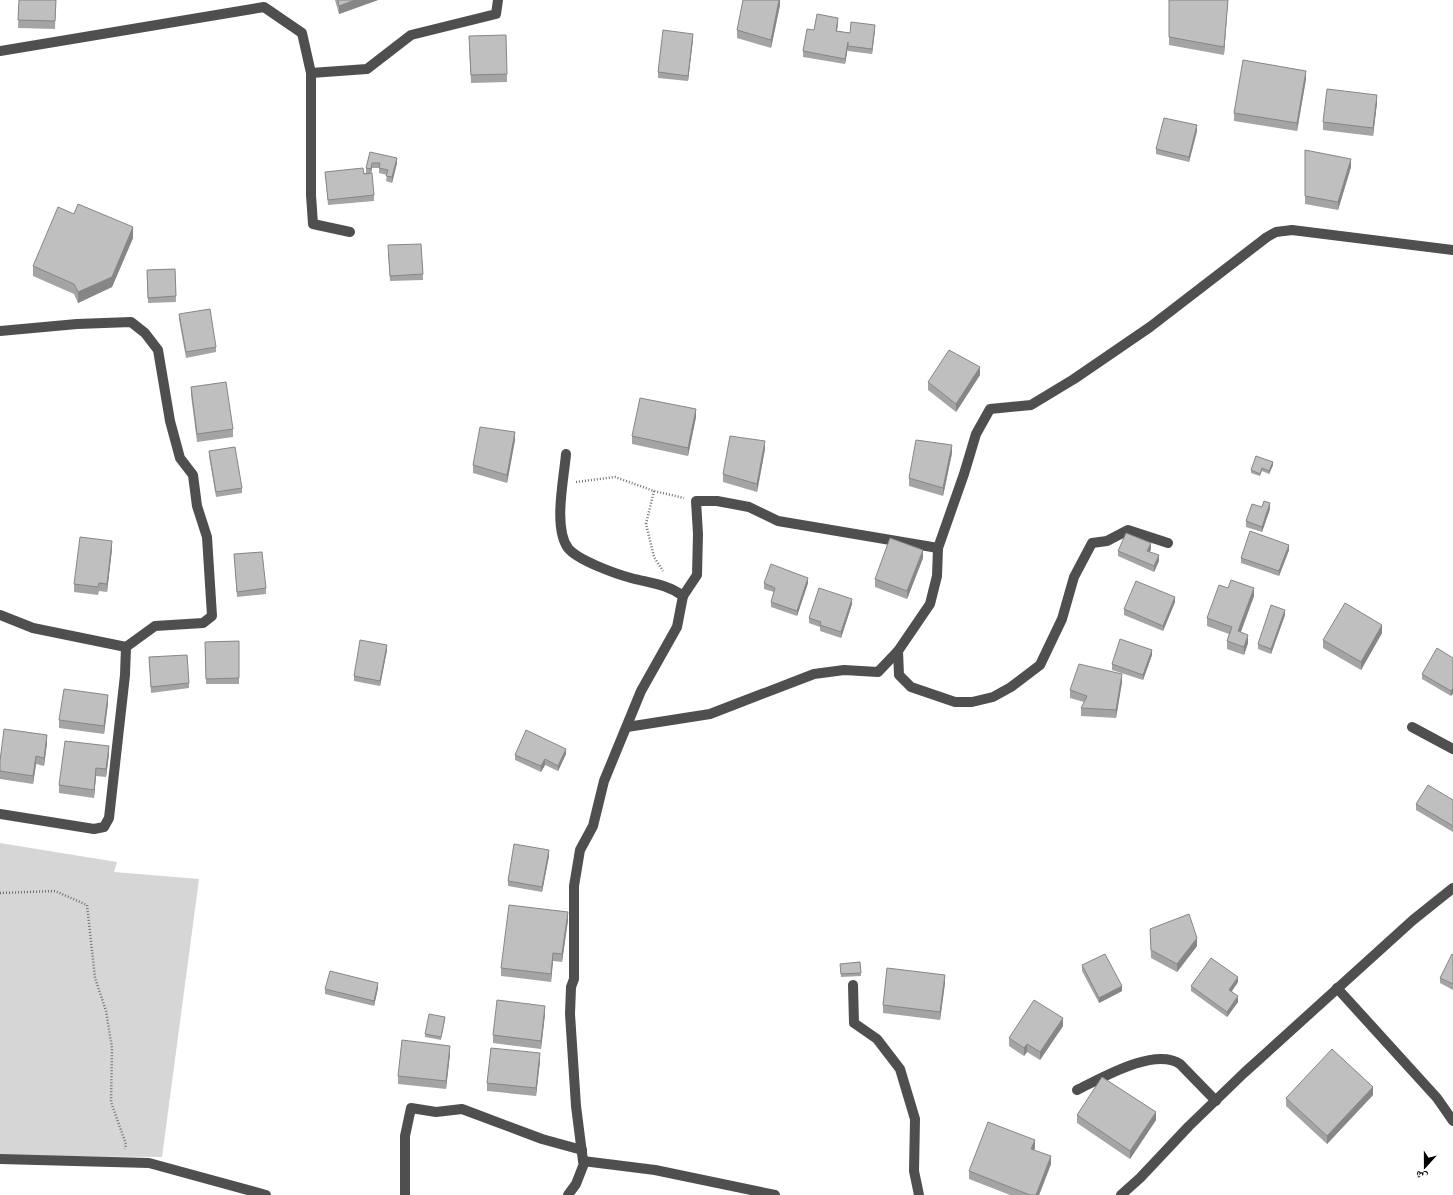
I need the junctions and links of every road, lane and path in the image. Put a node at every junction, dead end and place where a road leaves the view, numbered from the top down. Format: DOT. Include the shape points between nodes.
graph roads {
  1 [pos="498,0"];
  2 [pos="0,51"];
  3 [pos="311,74"];
  4 [pos="350,232"];
  5 [pos="1453,250"];
  6 [pos="0,331"];
  7 [pos="566,454"];
  8 [pos="564,482"];
  9 [pos="654,491"];
  10 [pos="696,501"];
  11 [pos="1168,543"];
  12 [pos="938,548"];
  13 [pos="673,588"];
  14 [pos="683,596"];
  15 [pos="0,615"];
  16 [pos="126,647"];
  17 [pos="898,651"];
  18 [pos="627,727"];
  19 [pos="1412,727"];
  20 [pos="1453,749"];
  21 [pos="0,814"];
  22 [pos="1453,888"];
  23 [pos="0,893"];
  24 [pos="853,985"];
  25 [pos="1337,988"];
  26 [pos="1077,1090"];
  27 [pos="1216,1101"];
  28 [pos="1453,1120"];
  29 [pos="582,1150"];
  30 [pos="0,1159"];
  31 [pos="583,1161"];
  32 [pos="121,1163"];
  33 [pos="266,1195"];
  34 [pos="405,1195"];
  35 [pos="568,1195"];
  36 [pos="775,1195"];
  37 [pos="919,1195"];
  38 [pos="1121,1195"];
  1 -- 3 [label="street" via="496,14 410,35 367,69"];
  2 -- 3 [label="street" via="264,6 302,33"];
  3 -- 4 [label="street" via="313,224 341,228"];
  5 -- 12 [label="street" via="1292,230 1276,232 1267,237 1150,327 1074,379 1031,404 990,409 976,434"];
  6 -- 16 [label="street" via="131,322 145,333 158,350 170,420 180,458 193,475 197,506 207,536 212,616 203,624 155,626"];
  7 -- 8 [label="street"];
  8 -- 9 [label="path" via="615,477"];
  8 -- 13 [label="street" via="560,525 568,548 592,564 630,578"];
  9 -- 10 [label="path"];
  9 -- 13 [label="path" via="646,524 654,557"];
  10 -- 12 [label="street" via="717,501 750,508 778,521"];
  10 -- 14 [label="street" via="697,575"];
  11 -- 17 [label="street" via="1128,530 1107,541 1092,543 1074,577 1062,619 1040,665 993,697 972,702 955,702 911,687 899,675"];
  12 -- 17 [label="street" via="937,576 930,604"];
  13 -- 14 [label="street"];
  14 -- 18 [label="street" via="677,627 641,691"];
  15 -- 16 [label="street" via="33,628"];
  16 -- 21 [label="street" via="109,818 104,827 94,829"];
  17 -- 18 [label="street" via="878,672 844,670 820,673 710,714"];
  18 -- 29 [label="street" via="604,781 593,826 580,850 574,886 574,979 571,987 570,1014 576,1106"];
  19 -- 20 [label="street"];
  22 -- 25 [label="street"];
  23 -- 32 [label="path" via="54,891 87,905 95,978 106,1011 112,1048 111,1102 126,1144"];
  24 -- 37 [label="street" via="854,1023 877,1039 900,1069 915,1119 914,1171"];
  25 -- 27 [label="street"];
  25 -- 28 [label="street" via="1437,1098"];
  26 -- 27 [label="street" via="1131,1065 1167,1059 1180,1064"];
  27 -- 38 [label="street"];
  29 -- 31 [label="street"];
  29 -- 34 [label="street" via="542,1139 462,1109 436,1112 412,1108 405,1136"];
  30 -- 32 [label="street"];
  31 -- 35 [label="street" via="576,1184"];
  31 -- 36 [label="street" via="655,1170"];
  32 -- 33 [label="street" via="149,1163"];
}
